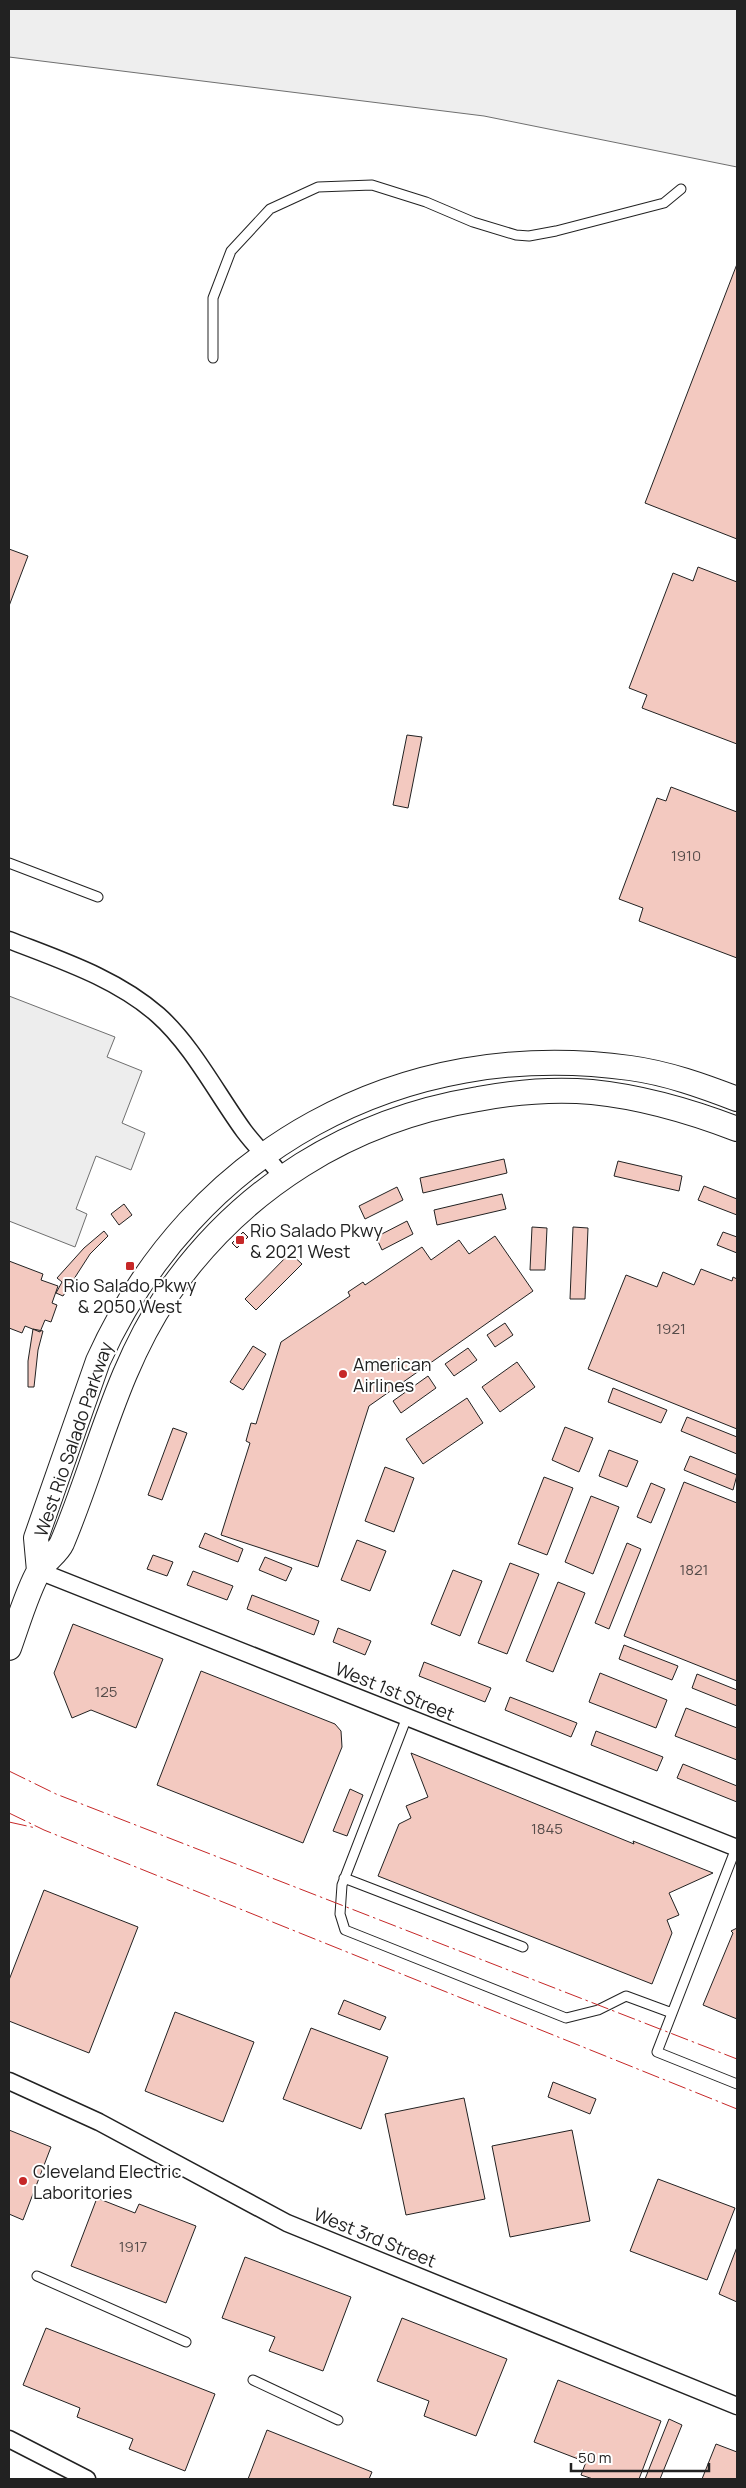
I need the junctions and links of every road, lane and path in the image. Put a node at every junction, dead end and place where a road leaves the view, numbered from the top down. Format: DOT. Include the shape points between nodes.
graph roads {
  1 [pos="681,189"];
  2 [pos="213,358"];
  3 [pos="9,863"];
  4 [pos="98,897"];
  5 [pos="9,940"];
  6 [pos="737,1099"];
  7 [pos="737,1129"];
  8 [pos="266,1154"];
  9 [pos="283,1178"];
  10 [pos="39,1571"];
  11 [pos="9,1648"];
  12 [pos="407,1717"];
  13 [pos="737,1848"];
  14 [pos="344,1878"];
  15 [pos="523,1947"];
  16 [pos="672,2013"];
  17 [pos="9,2080"];
  18 [pos="737,2084"];
  19 [pos="36,2276"];
  20 [pos="186,2342"];
  21 [pos="253,2380"];
  22 [pos="737,2406"];
  23 [pos="338,2420"];
  24 [pos="9,2439"];
  25 [pos="87,2479"];
  1 -- 2 [label="lane" via="664,203 529,236 480,224 372,185 318,187 270,209 231,251 213,298"];
  3 -- 4 [label="lane"];
  5 -- 8 [label="street" via="93,974 158,1015 180,1039 246,1133"];
  6 -- 8 [label="main road, West Rio Salado Parkway" via="700,1085 632,1068 567,1062 487,1066 437,1076 376,1094 326,1115"];
  7 -- 9 [label="main road, West Rio Salado Parkway" via="685,1110 615,1095 566,1091 516,1093 453,1103 387,1122 355,1135"];
  8 -- 9 [label="street"];
  8 -- 10 [label="main road, West Rio Salado Parkway" via="225,1187 169,1244 110,1333 36,1538"];
  9 -- 10 [label="main road, West Rio Salado Parkway" via="207,1243 166,1298 129,1365 60,1546"];
  10 -- 11 [label="main road"];
  10 -- 12 [label="street, West 1st Street"];
  12 -- 13 [label="street, West 1st Street"];
  12 -- 14 [label="lane"];
  13 -- 16 [label="lane"];
  14 -- 15 [label="lane"];
  14 -- 16 [label="lane" via="340,1914 345,1930 566,2018 598,2010 626,1996"];
  16 -- 18 [label="lane" via="657,2052"];
  17 -- 22 [label="street, West 3rd Street" via="99,2122 287,2224"];
  19 -- 20 [label="lane"];
  21 -- 23 [label="lane"];
  24 -- 25 [label="street"];
}
